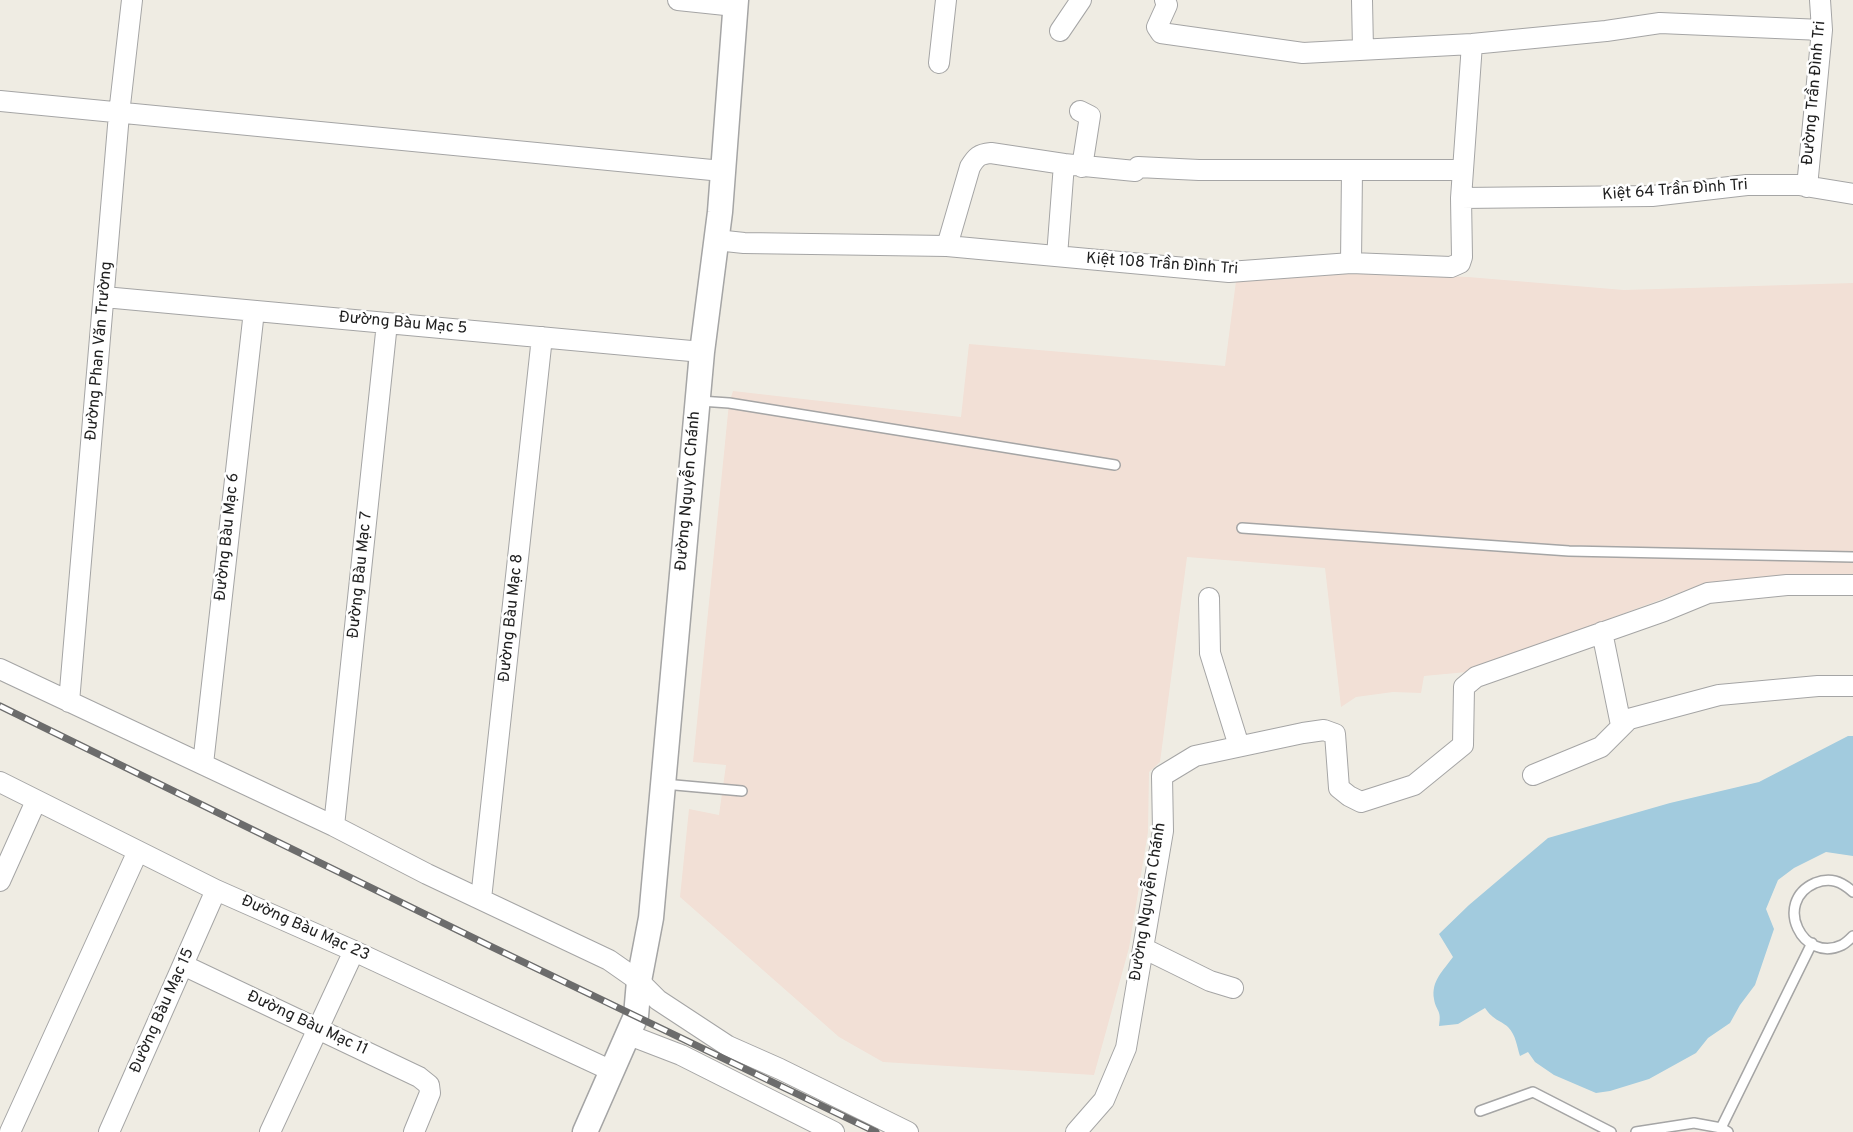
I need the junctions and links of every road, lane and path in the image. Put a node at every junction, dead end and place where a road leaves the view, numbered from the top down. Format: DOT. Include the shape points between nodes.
graph roads {
  1 [pos="132,0"];
  2 [pos="678,0"];
  3 [pos="946,0"];
  4 [pos="1081,0"];
  5 [pos="1165,0"];
  6 [pos="1362,0"];
  7 [pos="1820,0"];
  8 [pos="735,3"];
  9 [pos="1821,30"];
  10 [pos="1060,31"];
  11 [pos="1472,44"];
  12 [pos="1363,49"];
  13 [pos="939,63"];
  14 [pos="0,101"];
  15 [pos="1080,111"];
  16 [pos="119,114"];
  17 [pos="1073,165"];
  18 [pos="1352,170"];
  19 [pos="1463,170"];
  20 [pos="722,171"];
  21 [pos="1807,187"];
  22 [pos="1853,194"];
  23 [pos="1461,198"];
  24 [pos="716,240"];
  25 [pos="947,246"];
  26 [pos="1058,256"];
  27 [pos="1350,263"];
  28 [pos="104,297"];
  29 [pos="254,311"];
  30 [pos="387,323"];
  31 [pos="542,337"];
  32 [pos="702,352"];
  33 [pos="697,400"];
  34 [pos="1115,465"];
  35 [pos="1242,528"];
  36 [pos="1853,557"];
  37 [pos="1853,585"];
  38 [pos="1209,598"];
  39 [pos="1602,632"];
  40 [pos="0,669"];
  41 [pos="1853,686"];
  42 [pos="69,702"];
  43 [pos="1621,725"];
  44 [pos="1239,746"];
  45 [pos="203,764"];
  46 [pos="1533,775"];
  47 [pos="0,782"];
  48 [pos="662,784"];
  49 [pos="742,791"];
  50 [pos="36,801"];
  51 [pos="334,826"];
  52 [pos="138,851"];
  53 [pos="0,881"];
  54 [pos="216,890"];
  55 [pos="1853,892"];
  56 [pos="481,899"];
  57 [pos="1853,936"];
  58 [pos="1812,943"];
  59 [pos="1143,948"];
  60 [pos="354,951"];
  61 [pos="183,965"];
  62 [pos="639,981"];
  63 [pos="1233,988"];
  64 [pos="318,1029"];
  65 [pos="628,1035"];
  66 [pos="612,1071"];
  67 [pos="1480,1112"];
  68 [pos="1725,1130"];
  69 [pos="10,1132"];
  70 [pos="109,1132"];
  71 [pos="270,1132"];
  72 [pos="414,1132"];
  73 [pos="585,1132"];
  74 [pos="834,1132"];
  75 [pos="908,1132"];
  76 [pos="1076,1132"];
  77 [pos="1611,1132"];
  78 [pos="1636,1132"];
  1 -- 16 [label="street, Đường Phan Văn Trường"];
  2 -- 8 [label="street"];
  3 -- 13 [label="street"];
  4 -- 10 [label="street"];
  5 -- 12 [label="street" via="1167,5 1157,27 1161,33 1303,53"];
  6 -- 12 [label="street"];
  7 -- 9 [label="street, Đường Trần Đình Tri"];
  8 -- 20 [label="street, Đường Nguyễn Chánh"];
  9 -- 11 [label="street" via="1660,24"];
  9 -- 21 [label="street, Đường Trần Đình Tri"];
  11 -- 12 [label="street"];
  11 -- 19 [label="street, Kiệt 108 Trần Đình Tri"];
  14 -- 16 [label="street"];
  15 -- 17 [label="street" via="1090,116"];
  16 -- 20 [label="street"];
  16 -- 28 [label="street, Đường Phan Văn Trường"];
  17 -- 18 [label="street" via="1134,171 1138,167"];
  17 -- 25 [label="street" via="991,153 975,158"];
  17 -- 26 [label="street"];
  18 -- 19 [label="street"];
  18 -- 27 [label="street"];
  19 -- 23 [label="street, Kiệt 108 Trần Đình Tri"];
  20 -- 24 [label="street, Đường Nguyễn Chánh"];
  21 -- 22 [label="street, Kiệt 64 Trần Đình Tri"];
  21 -- 23 [label="street, Kiệt 64 Trần Đình Tri" via="1747,185 1652,196"];
  23 -- 27 [label="street, Kiệt 108 Trần Đình Tri" via="1460,263 1451,267"];
  24 -- 25 [label="street, Kiệt 108 Trần Đình Tri"];
  24 -- 32 [label="street, Đường Nguyễn Chánh"];
  25 -- 26 [label="street, Kiệt 108 Trần Đình Tri"];
  26 -- 27 [label="street, Kiệt 108 Trần Đình Tri" via="1229,272"];
  28 -- 29 [label="street, Đường Bàu Mạc 5"];
  28 -- 42 [label="street, Đường Phan Văn Trường"];
  29 -- 30 [label="street, Đường Bàu Mạc 5"];
  29 -- 45 [label="street, Đường Bàu Mạc 6"];
  30 -- 31 [label="street, Đường Bàu Mạc 5"];
  30 -- 51 [label="street, Đường Bàu Mạc 7"];
  31 -- 32 [label="street, Đường Bàu Mạc 5"];
  31 -- 56 [label="street, Đường Bàu Mạc 8"];
  32 -- 33 [label="street, Đường Nguyễn Chánh"];
  33 -- 34 [label="lane"];
  33 -- 48 [label="street, Đường Nguyễn Chánh"];
  35 -- 36 [label="lane" via="1569,550"];
  37 -- 39 [label="street, Đường Nguyễn Chánh" via="1787,585 1708,592"];
  38 -- 44 [label="street" via="1210,653"];
  39 -- 43 [label="street"];
  39 -- 44 [label="street, Đường Nguyễn Chánh" via="1476,677 1464,687 1463,745 1414,784 1361,802 1340,788 1335,734 1324,730"];
  40 -- 42 [label="street"];
  41 -- 43 [label="street" via="1719,694 1629,718"];
  42 -- 45 [label="street"];
  43 -- 46 [label="street" via="1600,747"];
  44 -- 59 [label="street, Đường Nguyễn Chánh" via="1195,756 1162,776 1163,831"];
  45 -- 51 [label="street"];
  47 -- 50 [label="street, Đường Bàu Mạc 23"];
  48 -- 49 [label="lane"];
  48 -- 62 [label="street, Đường Nguyễn Chánh" via="651,918"];
  50 -- 52 [label="street, Đường Bàu Mạc 23"];
  50 -- 53 [label="street"];
  51 -- 56 [label="street"];
  52 -- 54 [label="street, Đường Bàu Mạc 23"];
  52 -- 69 [label="street"];
  54 -- 60 [label="street, Đường Bàu Mạc 23"];
  54 -- 61 [label="street, Đường Bàu Mạc 15"];
  55 -- 58 [label="lane" via="1843,883 1824,879 1806,887 1795,904 1794,923 1804,940"];
  56 -- 62 [label="street" via="609,960"];
  57 -- 58 [label="lane" via="1842,946 1822,948"];
  58 -- 68 [label="lane"];
  59 -- 63 [label="street"];
  59 -- 76 [label="street, Đường Nguyễn Chánh" via="1126,1048 1104,1100"];
  60 -- 64 [label="street"];
  60 -- 66 [label="street, Đường Bàu Mạc 23"];
  61 -- 64 [label="street, Đường Bàu Mạc 11"];
  61 -- 70 [label="street, Đường Bàu Mạc 15"];
  62 -- 65 [label="street, Đường Nguyễn Chánh" via="636,1016"];
  62 -- 75 [label="street" via="658,1000 728,1046"];
  64 -- 71 [label="street"];
  64 -- 72 [label="street, Đường Bàu Mạc 11" via="429,1085 430,1093"];
  65 -- 66 [label="street, Đường Nguyễn Chánh"];
  65 -- 74 [label="street" via="681,1055"];
  66 -- 73 [label="street, Đường Nguyễn Chánh"];
  67 -- 77 [label="lane" via="1533,1092"];
  68 -- 78 [label="lane" via="1694,1123"];
}
